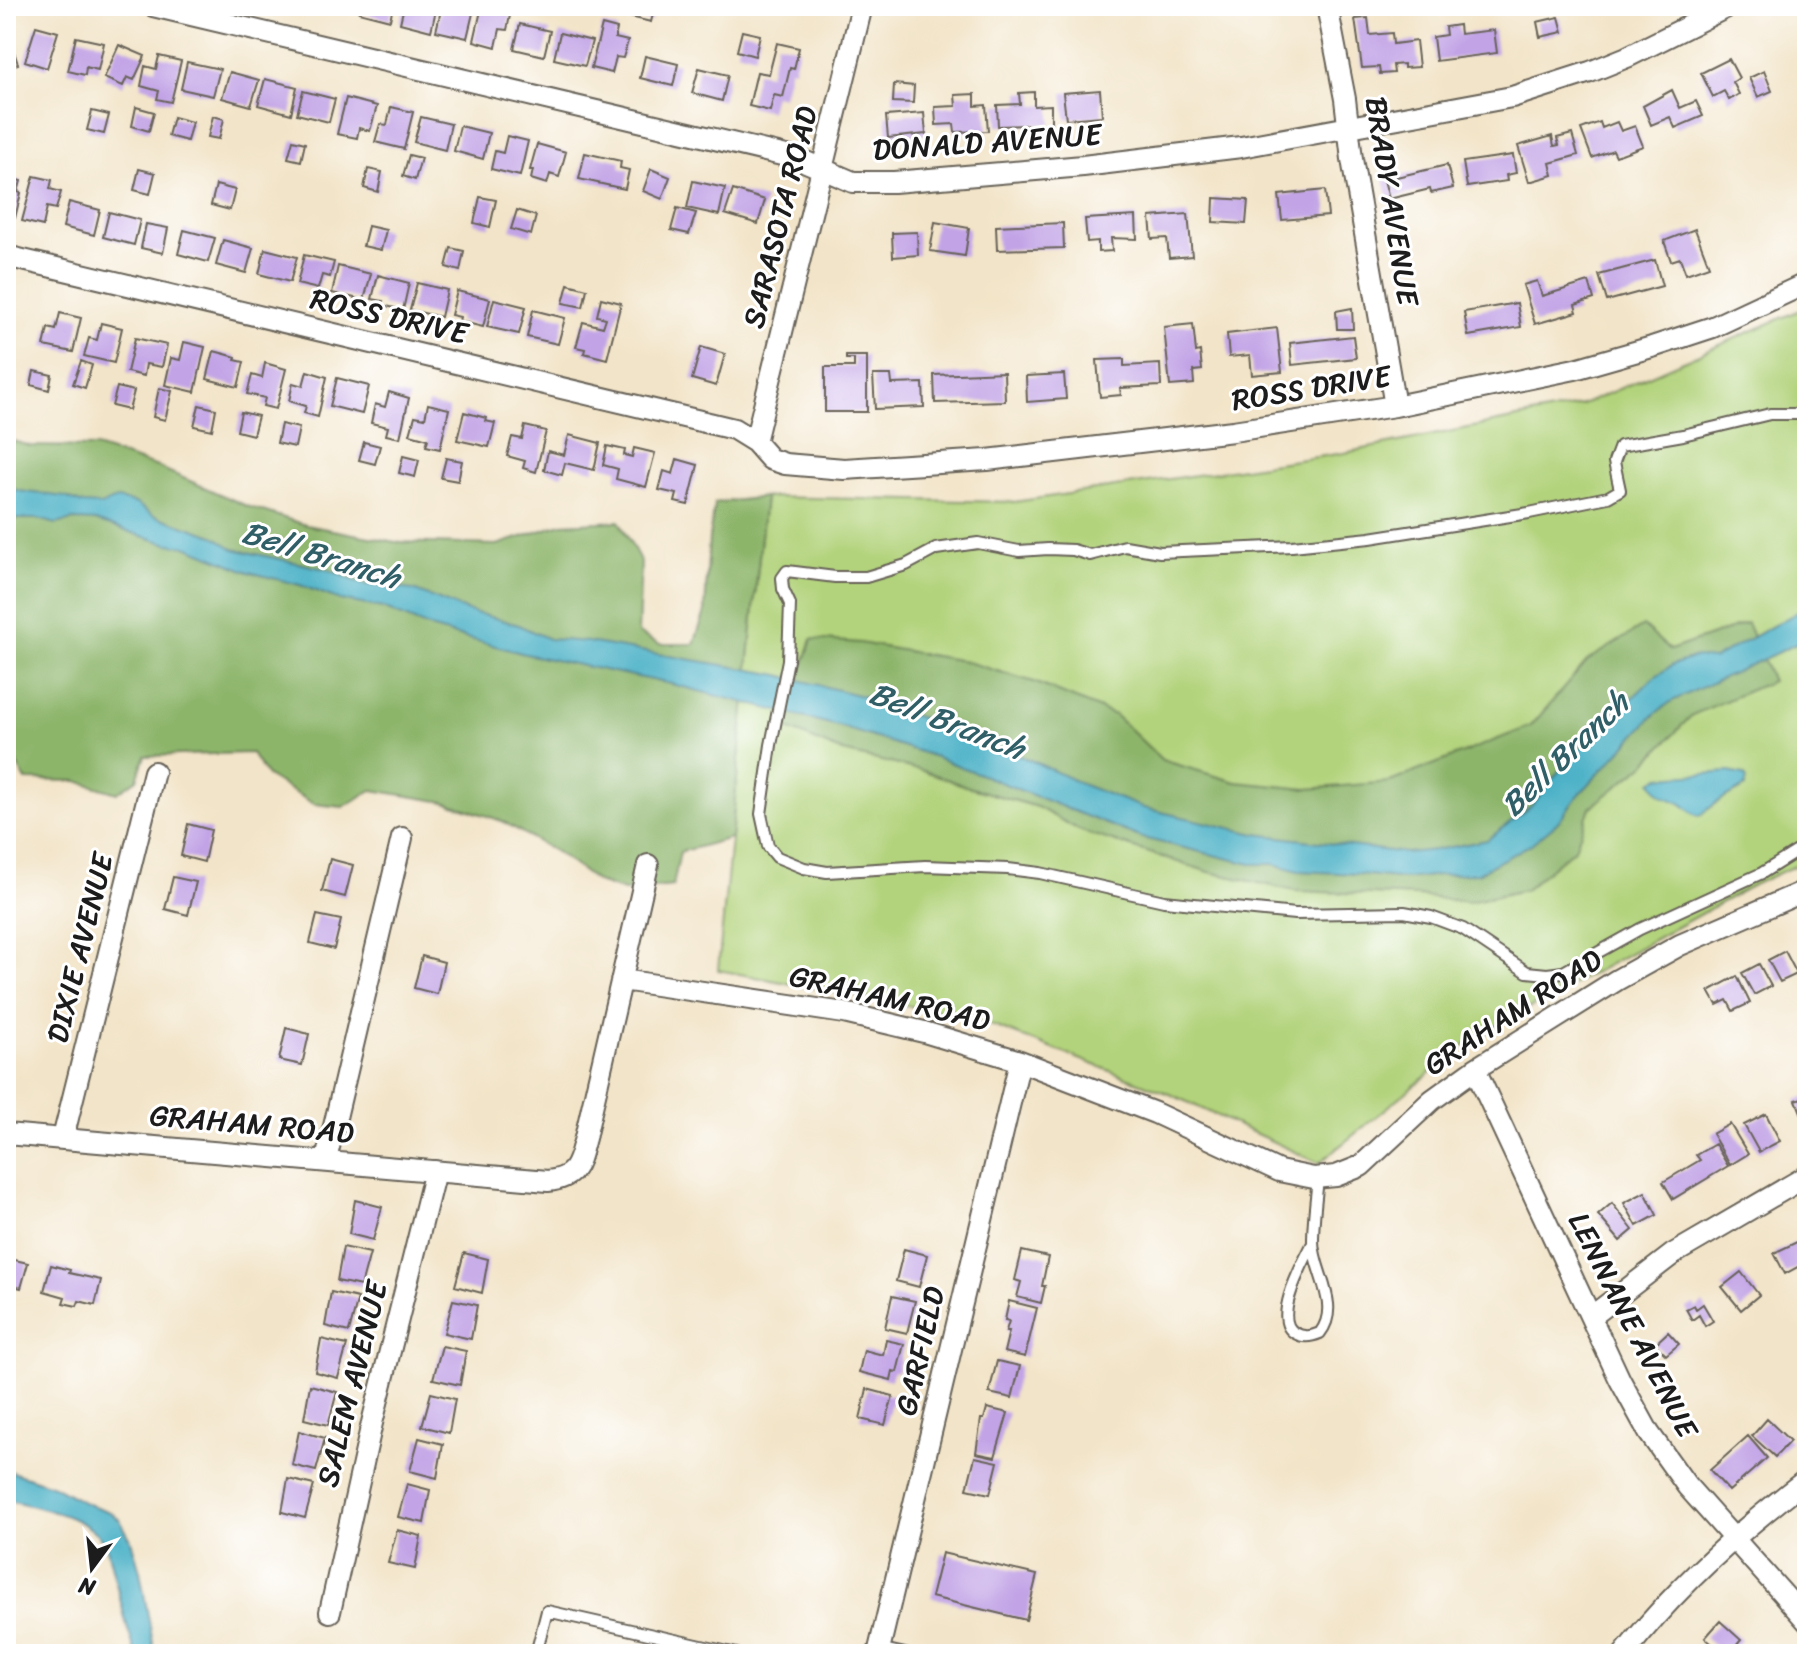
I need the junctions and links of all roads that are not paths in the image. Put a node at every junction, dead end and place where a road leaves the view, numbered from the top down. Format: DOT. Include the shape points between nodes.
graph roads {
  1 [pos="153,6"];
  2 [pos="862,6"];
  3 [pos="1327,6"];
  4 [pos="1729,6"];
  5 [pos="1349,127"];
  6 [pos="822,170"];
  7 [pos="6,256"];
  8 [pos="1807,283"];
  9 [pos="1395,406"];
  10 [pos="1807,414"];
  11 [pos="755,442"];
  12 [pos="154,772"];
  13 [pos="402,838"];
  14 [pos="1807,845"];
  15 [pos="648,865"];
  16 [pos="1807,890"];
  17 [pos="622,980"];
  18 [pos="1020,1061"];
  19 [pos="1475,1069"];
  20 [pos="6,1134"];
  21 [pos="63,1138"];
  22 [pos="326,1160"];
  23 [pos="435,1171"];
  24 [pos="1807,1176"];
  25 [pos="1318,1178"];
  26 [pos="1312,1245"];
  27 [pos="1591,1317"];
  28 [pos="1807,1479"];
  29 [pos="1734,1539"];
  30 [pos="330,1612"];
  31 [pos="1807,1621"];
  32 [pos="878,1651"];
  33 [pos="536,1654"];
  34 [pos="737,1654"];
  35 [pos="905,1654"];
  36 [pos="1624,1654"];
  1 -- 6 [label="street, DONALD AVENUE" via="799,159"];
  2 -- 6 [label="street, SARASOTA ROAD"];
  3 -- 5 [label="street, BRADY AVENUE"];
  4 -- 5 [label="street, DONALD AVENUE" via="1627,57 1551,85"];
  5 -- 6 [label="street, DONALD AVENUE" via="1178,155 930,180 853,182"];
  5 -- 9 [label="street, BRADY AVENUE"];
  6 -- 11 [label="street, SARASOTA ROAD"];
  7 -- 11 [label="street, ROSS DRIVE" via="734,429"];
  8 -- 9 [label="street, ROSS DRIVE" via="1733,318 1652,347 1575,369"];
  9 -- 11 [label="street, ROSS DRIVE" via="1233,431 908,467 785,464 770,459"];
  10 -- 14 [label="lane" via="1770,414 1620,446 1614,462 1620,490 1608,497 1383,536 1160,552 1125,546 1090,555 978,543 936,549 866,577 787,571 782,578 790,604 788,660 761,814 768,846 777,857 804,868 1008,869 1164,901 1295,914 1404,912 1463,929 1527,972 1563,972 1640,929 1762,873"];
  12 -- 21 [label="street, DIXIE AVENUE"];
  13 -- 22 [label="street"];
  15 -- 17 [label="street"];
  16 -- 19 [label="street, GRAHAM ROAD" via="1680,945"];
  17 -- 18 [label="street, GRAHAM ROAD" via="844,1013"];
  17 -- 23 [label="street, GRAHAM ROAD" via="572,1173 548,1181"];
  18 -- 25 [label="street, GRAHAM ROAD" via="1155,1113 1279,1171"];
  18 -- 32 [label="street, GARFIELD"];
  19 -- 25 [label="street, GRAHAM ROAD" via="1432,1100 1370,1160 1349,1172"];
  19 -- 27 [label="street, LENNANE AVENUE"];
  20 -- 21 [label="street, GRAHAM ROAD"];
  21 -- 22 [label="street, GRAHAM ROAD"];
  22 -- 23 [label="street, GRAHAM ROAD"];
  23 -- 30 [label="street, SALEM AVENUE"];
  24 -- 27 [label="street" via="1673,1254"];
  25 -- 26 [label="lane"];
  26 -- 26 [label="lane" via="1329,1312 1327,1324 1312,1336 1294,1333 1285,1317"];
  27 -- 29 [label="street, LENNANE AVENUE" via="1649,1433"];
  28 -- 29 [label="street"];
  29 -- 31 [label="street, LENNANE AVENUE"];
  29 -- 36 [label="street" via="1682,1587"];
  32 -- 35 [label="lane"];
  33 -- 34 [label="lane" via="547,1611"];
}
